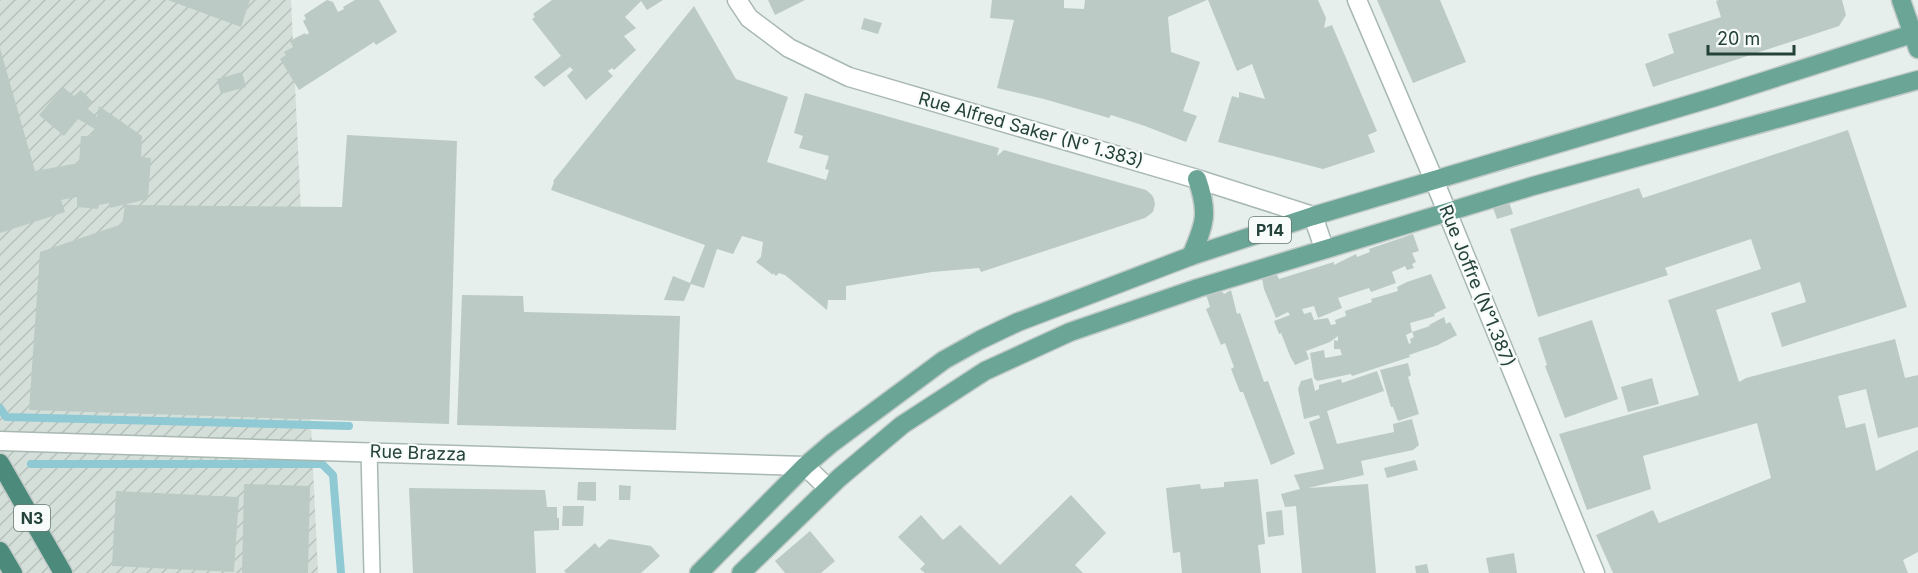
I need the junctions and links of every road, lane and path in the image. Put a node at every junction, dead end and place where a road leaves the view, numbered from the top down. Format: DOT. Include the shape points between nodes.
graph roads {
  1 [pos="737,0"];
  2 [pos="1357,0"];
  3 [pos="1900,0"];
  4 [pos="1917,38"];
  5 [pos="1918,80"];
  6 [pos="1197,179"];
  7 [pos="1434,180"];
  8 [pos="1446,211"];
  9 [pos="1313,216"];
  10 [pos="1324,248"];
  11 [pos="1191,256"];
  12 [pos="0,441"];
  13 [pos="369,451"];
  14 [pos="0,462"];
  15 [pos="805,466"];
  16 [pos="828,488"];
  17 [pos="0,551"];
  18 [pos="13,573"];
  19 [pos="63,573"];
  20 [pos="372,573"];
  21 [pos="699,573"];
  22 [pos="741,573"];
  23 [pos="1595,573"];
  1 -- 6 [label="street, Rue Alfred Saker (N° 1.383)" via="749,18 789,48 849,77"];
  2 -- 7 [label="street, Rue Joffre (N°1.387)"];
  3 -- 4 [label="main road"];
  4 -- 7 [label="main road, P14"];
  5 -- 8 [label="main road, P14"];
  6 -- 9 [label="street, Rue Alfred Saker (N° 1.383)"];
  6 -- 11 [label="main road" via="1205,212"];
  7 -- 8 [label="street, Rue Joffre (N°1.387)"];
  7 -- 9 [label="main road, P14"];
  8 -- 10 [label="main road, P14"];
  8 -- 23 [label="street, Rue Joffre (N°1.387)"];
  9 -- 10 [label="street"];
  9 -- 11 [label="main road, P14"];
  10 -- 16 [label="main road, P14" via="1070,332 998,363 902,425"];
  11 -- 15 [label="main road, P14" via="980,340 944,360 877,408"];
  12 -- 13 [label="street, Rue Brazza"];
  13 -- 15 [label="street, Rue Brazza"];
  13 -- 20 [label="lane"];
  14 -- 19 [label="highway, N3"];
  15 -- 16 [label="street"];
  15 -- 21 [label="main road, P14"];
  16 -- 22 [label="main road, P14"];
  17 -- 18 [label="highway, N3"];
}
